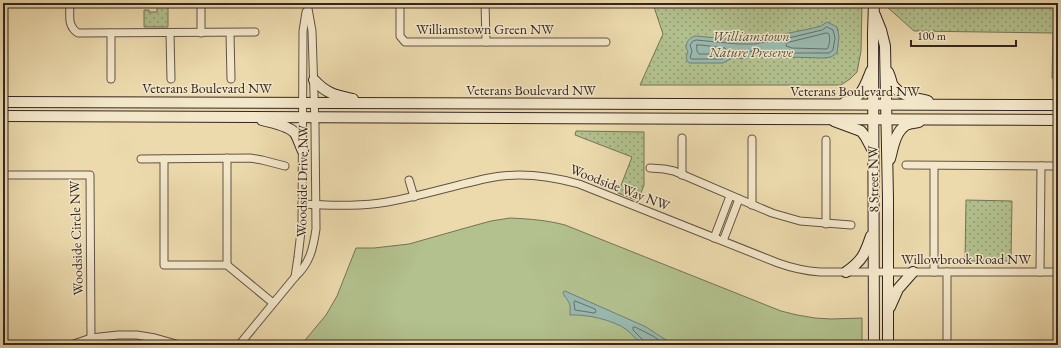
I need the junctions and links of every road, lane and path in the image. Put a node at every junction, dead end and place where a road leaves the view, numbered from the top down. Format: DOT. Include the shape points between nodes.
graph roads {
  1 [pos="70,3"];
  2 [pos="201,3"];
  3 [pos="400,3"];
  4 [pos="485,3"];
  5 [pos="874,3"];
  6 [pos="307,4"];
  7 [pos="874,14"];
  8 [pos="255,32"];
  9 [pos="111,33"];
  10 [pos="170,33"];
  11 [pos="201,33"];
  12 [pos="230,33"];
  13 [pos="486,42"];
  14 [pos="606,42"];
  15 [pos="874,63"];
  16 [pos="885,64"];
  17 [pos="111,78"];
  18 [pos="171,79"];
  19 [pos="231,79"];
  20 [pos="314,80"];
  21 [pos="3,102"];
  22 [pos="303,103"];
  23 [pos="315,103"];
  24 [pos="372,103"];
  25 [pos="834,105"];
  26 [pos="874,105"];
  27 [pos="886,105"];
  28 [pos="944,105"];
  29 [pos="1058,105"];
  30 [pos="3,116"];
  31 [pos="242,116"];
  32 [pos="303,117"];
  33 [pos="315,117"];
  34 [pos="826,119"];
  35 [pos="874,119"];
  36 [pos="886,119"];
  37 [pos="928,119"];
  38 [pos="1058,120"];
  39 [pos="682,138"];
  40 [pos="752,139"];
  41 [pos="826,140"];
  42 [pos="303,151"];
  43 [pos="874,152"];
  44 [pos="227,158"];
  45 [pos="141,159"];
  46 [pos="164,159"];
  47 [pos="906,165"];
  48 [pos="285,166"];
  49 [pos="934,166"];
  50 [pos="1041,166"];
  51 [pos="1058,166"];
  52 [pos="650,168"];
  53 [pos="887,171"];
  54 [pos="3,175"];
  55 [pos="682,175"];
  56 [pos="409,180"];
  57 [pos="730,196"];
  58 [pos="414,197"];
  59 [pos="739,199"];
  60 [pos="302,204"];
  61 [pos="316,205"];
  62 [pos="752,205"];
  63 [pos="826,224"];
  64 [pos="851,225"];
  65 [pos="874,226"];
  66 [pos="714,238"];
  67 [pos="723,242"];
  68 [pos="226,265"];
  69 [pos="846,272"];
  70 [pos="874,272"];
  71 [pos="887,272"];
  72 [pos="913,272"];
  73 [pos="934,272"];
  74 [pos="947,272"];
  75 [pos="1040,272"];
  76 [pos="1058,272"];
  77 [pos="295,277"];
  78 [pos="273,303"];
  79 [pos="888,312"];
  80 [pos="92,338"];
  81 [pos="71,345"];
  82 [pos="180,345"];
  83 [pos="239,345"];
  84 [pos="874,345"];
  85 [pos="888,345"];
  86 [pos="947,345"];
  1 -- 9 [label="street" via="70,21 72,28 78,33"];
  2 -- 11 [label="street"];
  3 -- 13 [label="street, Williamstown Green NW" via="400,36 405,42"];
  4 -- 13 [label="street"];
  5 -- 7 [label="main road, 8 Street NW"];
  6 -- 20 [label="street, Woodside Drive NW" via="312,31"];
  6 -- 22 [label="street, Woodside Drive NW" via="303,32"];
  7 -- 15 [label="main road, 8 Street NW"];
  7 -- 16 [label="main road, 8 Street NW" via="884,40"];
  8 -- 12 [label="street"];
  9 -- 10 [label="street"];
  9 -- 17 [label="street"];
  10 -- 11 [label="street"];
  10 -- 18 [label="street"];
  11 -- 12 [label="street"];
  12 -- 19 [label="street"];
  13 -- 14 [label="street, Williamstown Green NW"];
  15 -- 25 [label="main road" via="861,93 852,100"];
  15 -- 26 [label="main road, 8 Street NW"];
  16 -- 27 [label="main road, 8 Street NW"];
  16 -- 28 [label="main road" via="893,85 899,92"];
  20 -- 23 [label="street, Woodside Drive NW"];
  20 -- 24 [label="main road" via="331,94"];
  21 -- 22 [label="main road, Veterans Boulevard NW"];
  22 -- 23 [label="main road, Veterans Boulevard NW"];
  22 -- 32 [label="street, Woodside Drive NW"];
  23 -- 24 [label="main road, Veterans Boulevard NW"];
  23 -- 33 [label="street, Woodside Drive NW"];
  24 -- 25 [label="main road, Veterans Boulevard NW"];
  25 -- 26 [label="main road, Veterans Boulevard NW"];
  26 -- 27 [label="main road, Veterans Boulevard NW"];
  26 -- 35 [label="main road, 8 Street NW"];
  27 -- 28 [label="main road, Veterans Boulevard NW"];
  27 -- 36 [label="main road, 8 Street NW"];
  28 -- 29 [label="main road, Veterans Boulevard NW"];
  30 -- 31 [label="main road, Veterans Boulevard NW"];
  31 -- 32 [label="main road, Veterans Boulevard NW"];
  31 -- 42 [label="main road" via="292,130"];
  32 -- 33 [label="main road, Veterans Boulevard NW"];
  32 -- 42 [label="street, Woodside Drive NW"];
  33 -- 34 [label="main road, Veterans Boulevard NW"];
  33 -- 61 [label="street, Woodside Drive NW"];
  34 -- 35 [label="main road, Veterans Boulevard NW"];
  34 -- 43 [label="main road" via="861,131"];
  35 -- 36 [label="main road, Veterans Boulevard NW"];
  35 -- 43 [label="main road, 8 Street NW"];
  36 -- 37 [label="main road, Veterans Boulevard NW"];
  36 -- 53 [label="main road, 8 Street NW"];
  37 -- 38 [label="main road, Veterans Boulevard NW"];
  37 -- 53 [label="main road" via="907,125 897,135"];
  39 -- 55 [label="street"];
  40 -- 62 [label="street"];
  41 -- 63 [label="street"];
  42 -- 60 [label="street, Woodside Drive NW"];
  43 -- 65 [label="main road, 8 Street NW"];
  44 -- 46 [label="street"];
  44 -- 48 [label="street" via="250,158"];
  44 -- 68 [label="street"];
  45 -- 46 [label="street"];
  46 -- 68 [label="street" via="164,265"];
  47 -- 49 [label="street"];
  49 -- 50 [label="street"];
  49 -- 73 [label="street"];
  50 -- 51 [label="street"];
  50 -- 75 [label="street"];
  52 -- 55 [label="street" via="668,169"];
  53 -- 71 [label="main road, 8 Street NW"];
  54 -- 80 [label="street, Woodside Circle NW" via="90,175"];
  55 -- 57 [label="street"];
  56 -- 58 [label="street"];
  57 -- 59 [label="street"];
  57 -- 66 [label="street"];
  58 -- 61 [label="street, Woodside Way NW" via="366,205"];
  58 -- 66 [label="street, Woodside Way NW" via="490,178 539,176 579,184"];
  59 -- 62 [label="street"];
  59 -- 67 [label="street"];
  60 -- 61 [label="street, Woodside Way NW"];
  60 -- 77 [label="street, Woodside Drive NW" via="301,237"];
  61 -- 77 [label="street, Woodside Drive NW" via="314,246 306,264"];
  62 -- 63 [label="street" via="800,222"];
  63 -- 64 [label="street"];
  65 -- 69 [label="main road" via="864,255"];
  65 -- 70 [label="main road, 8 Street NW"];
  66 -- 67 [label="street, Woodside Way NW"];
  67 -- 69 [label="street, Woodside Way NW" via="794,268"];
  68 -- 78 [label="street"];
  69 -- 70 [label="street, Woodside Way NW"];
  70 -- 71 [label="street, Willowbrook Road NW"];
  70 -- 84 [label="main road, 8 Street NW"];
  71 -- 72 [label="street, Willowbrook Road NW"];
  71 -- 79 [label="main road, 8 Street NW"];
  72 -- 73 [label="street, Willowbrook Road NW"];
  72 -- 79 [label="main road" via="898,290"];
  73 -- 74 [label="street, Willowbrook Road NW"];
  74 -- 75 [label="street, Willowbrook Road NW"];
  74 -- 86 [label="street"];
  75 -- 76 [label="street, Willowbrook Road NW"];
  77 -- 78 [label="street, Woodside Drive NW"];
  78 -- 83 [label="street, Woodside Drive NW"];
  79 -- 85 [label="main road, 8 Street NW"];
  80 -- 81 [label="street"];
  80 -- 82 [label="street" via="137,335"];
}
